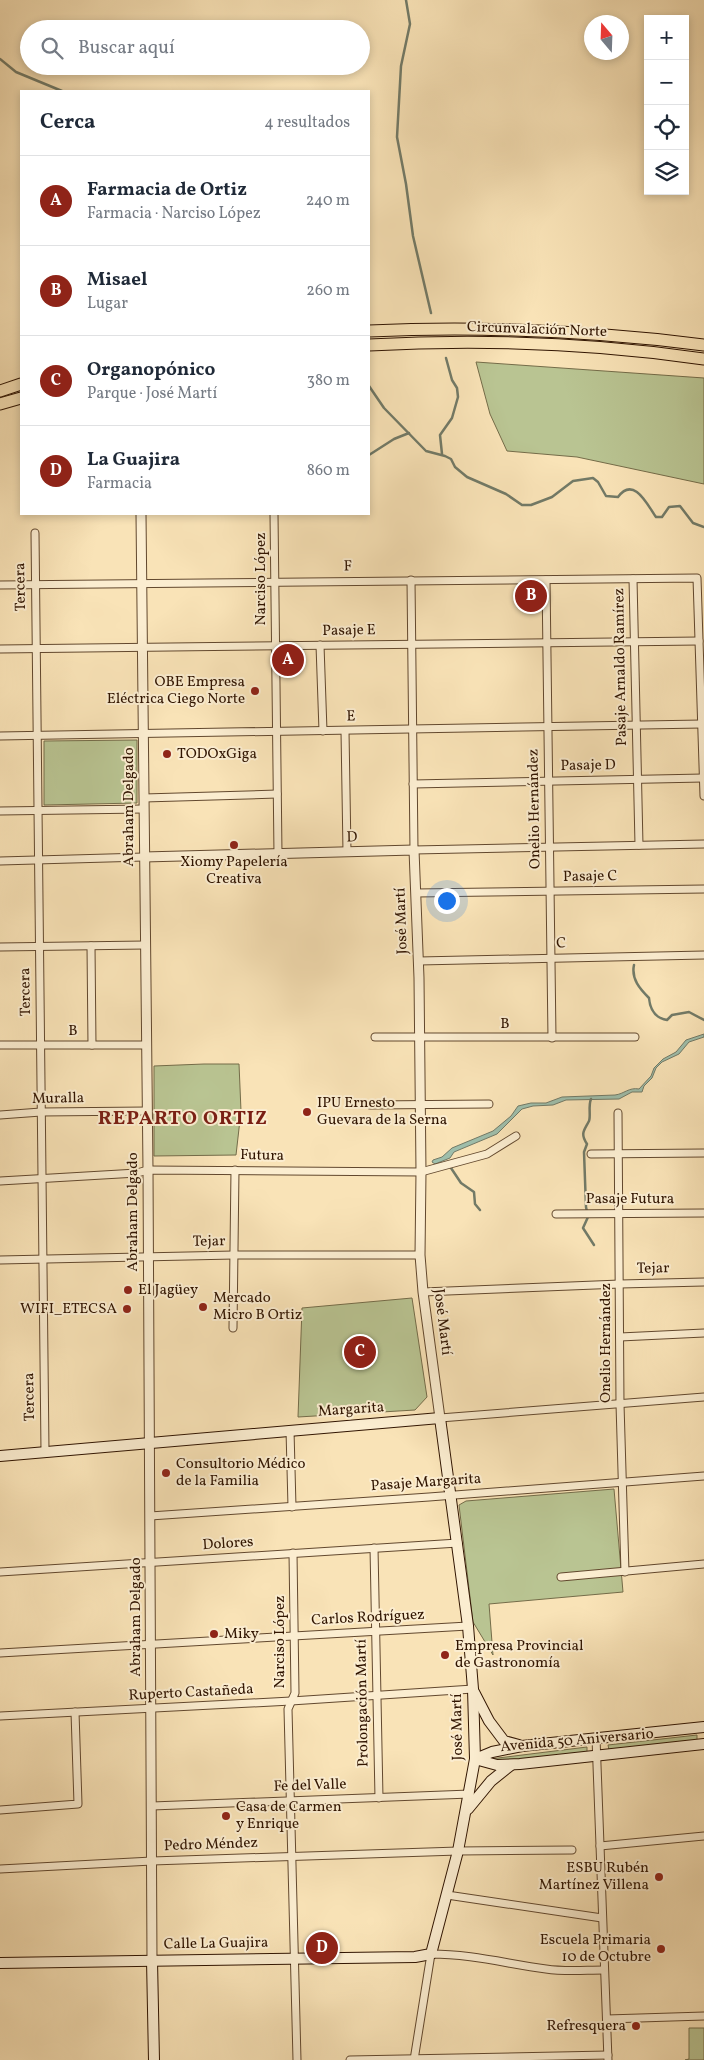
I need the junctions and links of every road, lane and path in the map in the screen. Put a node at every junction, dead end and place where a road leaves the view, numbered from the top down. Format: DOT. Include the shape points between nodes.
graph roads {
  1 [pos="370,331"];
  2 [pos="370,345"];
  3 [pos="704,345"];
  4 [pos="704,359"];
  5 [pos="20,384"];
  6 [pos="0,390"];
  7 [pos="20,398"];
  8 [pos="0,404"];
  9 [pos="141,515"];
  10 [pos="274,515"];
  11 [pos="35,533"];
  12 [pos="633,579"];
  13 [pos="411,580"];
  14 [pos="546,580"];
  15 [pos="275,582"];
  16 [pos="141,584"];
  17 [pos="0,585"];
  18 [pos="35,585"];
  19 [pos="635,641"];
  20 [pos="699,641"];
  21 [pos="547,642"];
  22 [pos="411,644"];
  23 [pos="320,645"];
  24 [pos="275,646"];
  25 [pos="142,647"];
  26 [pos="36,648"];
  27 [pos="0,649"];
  28 [pos="702,724"];
  29 [pos="636,725"];
  30 [pos="548,727"];
  31 [pos="412,729"];
  32 [pos="345,730"];
  33 [pos="323,731"];
  34 [pos="278,732"];
  35 [pos="143,734"];
  36 [pos="0,736"];
  37 [pos="37,736"];
  38 [pos="703,778"];
  39 [pos="637,779"];
  40 [pos="549,781"];
  41 [pos="413,784"];
  42 [pos="277,794"];
  43 [pos="704,796"];
  44 [pos="144,798"];
  45 [pos="144,809"];
  46 [pos="38,811"];
  47 [pos="0,812"];
  48 [pos="704,844"];
  49 [pos="639,845"];
  50 [pos="549,847"];
  51 [pos="414,850"];
  52 [pos="346,852"];
  53 [pos="278,854"];
  54 [pos="144,857"];
  55 [pos="0,860"];
  56 [pos="39,860"];
  57 [pos="704,889"];
  58 [pos="550,891"];
  59 [pos="416,893"];
  60 [pos="145,945"];
  61 [pos="40,946"];
  62 [pos="91,946"];
  63 [pos="0,947"];
  64 [pos="704,954"];
  65 [pos="551,958"];
  66 [pos="419,961"];
  67 [pos="635,1037"];
  68 [pos="375,1038"];
  69 [pos="420,1038"];
  70 [pos="552,1038"];
  71 [pos="0,1045"];
  72 [pos="41,1045"];
  73 [pos="92,1045"];
  74 [pos="146,1045"];
  75 [pos="488,1104"];
  76 [pos="370,1105"];
  77 [pos="420,1105"];
  78 [pos="147,1111"];
  79 [pos="41,1112"];
  80 [pos="618,1113"];
  81 [pos="0,1115"];
  82 [pos="516,1136"];
  83 [pos="704,1153"];
  84 [pos="590,1154"];
  85 [pos="618,1154"];
  86 [pos="148,1170"];
  87 [pos="235,1170"];
  88 [pos="421,1172"];
  89 [pos="41,1178"];
  90 [pos="0,1181"];
  91 [pos="704,1212"];
  92 [pos="619,1213"];
  93 [pos="556,1214"];
  94 [pos="420,1254"];
  95 [pos="234,1255"];
  96 [pos="148,1257"];
  97 [pos="42,1258"];
  98 [pos="0,1260"];
  99 [pos="704,1282"];
  100 [pos="620,1284"];
  101 [pos="423,1292"];
  102 [pos="233,1328"];
  103 [pos="704,1333"];
  104 [pos="620,1337"];
  105 [pos="704,1397"];
  106 [pos="620,1404"];
  107 [pos="440,1418"];
  108 [pos="290,1430"];
  109 [pos="150,1442"];
  110 [pos="45,1451"];
  111 [pos="0,1456"];
  112 [pos="704,1476"];
  113 [pos="622,1482"];
  114 [pos="451,1495"];
  115 [pos="292,1507"];
  116 [pos="150,1516"];
  117 [pos="458,1543"];
  118 [pos="374,1548"];
  119 [pos="293,1553"];
  120 [pos="150,1563"];
  121 [pos="704,1564"];
  122 [pos="0,1572"];
  123 [pos="625,1572"];
  124 [pos="560,1577"];
  125 [pos="468,1626"];
  126 [pos="376,1632"];
  127 [pos="294,1636"];
  128 [pos="151,1644"];
  129 [pos="0,1652"];
  130 [pos="473,1689"];
  131 [pos="377,1696"];
  132 [pos="290,1701"];
  133 [pos="151,1709"];
  134 [pos="75,1712"];
  135 [pos="0,1716"];
  136 [pos="704,1728"];
  137 [pos="596,1738"];
  138 [pos="704,1744"];
  139 [pos="522,1746"];
  140 [pos="597,1755"];
  141 [pos="475,1758"];
  142 [pos="511,1765"];
  143 [pos="470,1794"];
  144 [pos="379,1798"];
  145 [pos="291,1801"];
  146 [pos="152,1806"];
  147 [pos="0,1810"];
  148 [pos="466,1811"];
  149 [pos="704,1836"];
  150 [pos="600,1846"];
  151 [pos="572,1850"];
  152 [pos="458,1851"];
  153 [pos="292,1856"];
  154 [pos="152,1861"];
  155 [pos="0,1870"];
  156 [pos="447,1895"];
  157 [pos="602,1918"];
  158 [pos="432,1954"];
  159 [pos="296,1958"];
  160 [pos="152,1960"];
  161 [pos="0,1963"];
  162 [pos="604,1970"];
  163 [pos="704,2016"];
  164 [pos="607,2019"];
  165 [pos="608,2057"];
  166 [pos="414,2059"];
  167 [pos="154,2060"];
  168 [pos="297,2060"];
  169 [pos="350,2060"];
  1 -- 3 [label="highway, Circunvalación Norte" via="430,328 567,332"];
  2 -- 4 [label="highway, Circunvalación Norte" via="432,341 587,346"];
  5 -- 6 [label="highway"];
  7 -- 8 [label="highway"];
  9 -- 16 [label="street, Abraham Delgado"];
  10 -- 15 [label="street, Narciso López"];
  11 -- 18 [label="street, Tercera"];
  12 -- 14 [label="street, F"];
  12 -- 19 [label="street, Pasaje Arnaldo Ramírez"];
  12 -- 20 [label="street, F" via="697,578"];
  13 -- 14 [label="street, F"];
  13 -- 15 [label="street, F"];
  13 -- 22 [label="street, José Martí"];
  14 -- 21 [label="street, Onelio Hernández"];
  15 -- 16 [label="street, F"];
  15 -- 24 [label="street, Narciso López"];
  16 -- 18 [label="street, F"];
  16 -- 25 [label="street, Abraham Delgado"];
  17 -- 18 [label="street, F"];
  18 -- 26 [label="street, Tercera"];
  19 -- 20 [label="street, Pasaje E"];
  19 -- 21 [label="street, Pasaje E"];
  19 -- 29 [label="street, Pasaje Arnaldo Ramírez"];
  20 -- 28 [label="street"];
  21 -- 22 [label="street, Pasaje E"];
  21 -- 30 [label="street, Onelio Hernández"];
  22 -- 23 [label="street, Pasaje E"];
  22 -- 31 [label="street, José Martí"];
  23 -- 24 [label="street, Pasaje E"];
  23 -- 33 [label="street"];
  24 -- 25 [label="street, Pasaje E"];
  24 -- 34 [label="street, Narciso López"];
  25 -- 26 [label="street, Pasaje E"];
  25 -- 35 [label="street, Abraham Delgado"];
  26 -- 27 [label="street, Pasaje E"];
  26 -- 37 [label="street, Tercera"];
  28 -- 29 [label="street, E"];
  28 -- 38 [label="street"];
  29 -- 30 [label="street, E"];
  29 -- 39 [label="street, Pasaje Arnaldo Ramírez"];
  30 -- 31 [label="street, E"];
  30 -- 40 [label="street, Onelio Hernández"];
  31 -- 32 [label="street, E"];
  31 -- 41 [label="street, José Martí"];
  32 -- 33 [label="street, E"];
  32 -- 52 [label="street"];
  33 -- 34 [label="street, E"];
  34 -- 35 [label="street, E"];
  34 -- 42 [label="street, Narciso López"];
  35 -- 37 [label="street, E"];
  35 -- 44 [label="street, Abraham Delgado"];
  36 -- 37 [label="street, E"];
  37 -- 46 [label="street, Tercera"];
  38 -- 39 [label="street, Pasaje D"];
  38 -- 43 [label="street"];
  39 -- 40 [label="street, Pasaje D"];
  39 -- 49 [label="street, Pasaje Arnaldo Ramírez"];
  40 -- 41 [label="street, Pasaje D"];
  40 -- 50 [label="street, Onelio Hernández"];
  41 -- 51 [label="street, José Martí"];
  42 -- 44 [label="street"];
  42 -- 53 [label="street, Narciso López"];
  44 -- 45 [label="street, Abraham Delgado"];
  45 -- 46 [label="street"];
  45 -- 54 [label="street, Abraham Delgado"];
  46 -- 47 [label="street"];
  46 -- 56 [label="street, Tercera"];
  48 -- 49 [label="street, D"];
  49 -- 50 [label="street, D"];
  50 -- 51 [label="street, D"];
  50 -- 58 [label="street, Onelio Hernández"];
  51 -- 52 [label="street, D"];
  51 -- 59 [label="street, José Martí"];
  52 -- 53 [label="street, D"];
  53 -- 54 [label="street, D"];
  54 -- 56 [label="street, D"];
  54 -- 60 [label="street, Abraham Delgado"];
  55 -- 56 [label="street, D"];
  56 -- 61 [label="street, Tercera"];
  57 -- 58 [label="street, Pasaje C"];
  58 -- 59 [label="street, Pasaje C"];
  58 -- 65 [label="street, Onelio Hernández"];
  59 -- 66 [label="street, José Martí"];
  60 -- 62 [label="street"];
  60 -- 74 [label="street, Abraham Delgado"];
  61 -- 62 [label="street"];
  61 -- 63 [label="street"];
  61 -- 72 [label="street, Tercera"];
  62 -- 73 [label="street"];
  64 -- 65 [label="street, C"];
  65 -- 66 [label="street, C"];
  65 -- 70 [label="street, Onelio Hernández"];
  66 -- 69 [label="street, José Martí"];
  67 -- 70 [label="street, B"];
  68 -- 69 [label="street, B"];
  69 -- 70 [label="street, B"];
  69 -- 77 [label="street, José Martí"];
  71 -- 72 [label="street, B"];
  72 -- 73 [label="street, B"];
  72 -- 79 [label="street, Tercera"];
  73 -- 74 [label="street, B"];
  74 -- 78 [label="street, Abraham Delgado"];
  75 -- 77 [label="street"];
  76 -- 77 [label="street"];
  77 -- 88 [label="street, José Martí"];
  78 -- 79 [label="street, Muralla"];
  78 -- 86 [label="street, Abraham Delgado"];
  79 -- 81 [label="street, Muralla"];
  79 -- 89 [label="street, Tercera"];
  80 -- 85 [label="street, Onelio Hernández"];
  82 -- 88 [label="street, Futura" via="487,1154"];
  83 -- 85 [label="street"];
  84 -- 85 [label="street"];
  85 -- 92 [label="street, Onelio Hernández"];
  86 -- 87 [label="street, Futura"];
  86 -- 89 [label="street, Futura"];
  86 -- 96 [label="street, Abraham Delgado"];
  87 -- 88 [label="street, Futura"];
  87 -- 95 [label="street"];
  88 -- 94 [label="street, José Martí"];
  89 -- 90 [label="street, Futura"];
  89 -- 97 [label="street, Tercera"];
  91 -- 92 [label="street, Pasaje Futura"];
  92 -- 93 [label="street, Pasaje Futura"];
  92 -- 100 [label="street, Onelio Hernández"];
  94 -- 95 [label="street, Tejar"];
  94 -- 101 [label="street, José Martí"];
  95 -- 96 [label="street, Tejar"];
  95 -- 102 [label="street"];
  96 -- 97 [label="street, Tejar"];
  96 -- 109 [label="street, Abraham Delgado"];
  97 -- 98 [label="street, Tejar"];
  97 -- 110 [label="street, Tercera"];
  99 -- 100 [label="street, Tejar"];
  100 -- 101 [label="street, Tejar"];
  100 -- 104 [label="street, Onelio Hernández"];
  101 -- 107 [label="street, José Martí"];
  103 -- 104 [label="street"];
  104 -- 106 [label="street, Onelio Hernández"];
  105 -- 106 [label="street, Margarita"];
  106 -- 107 [label="street, Margarita"];
  106 -- 113 [label="street, Onelio Hernández"];
  107 -- 108 [label="main road, Margarita"];
  107 -- 114 [label="main road, José Martí"];
  108 -- 109 [label="main road, Margarita"];
  108 -- 115 [label="street"];
  109 -- 110 [label="main road, Margarita"];
  109 -- 116 [label="street, Abraham Delgado"];
  110 -- 111 [label="main road, Margarita"];
  112 -- 113 [label="street, Pasaje Margarita"];
  113 -- 114 [label="street, Pasaje Margarita"];
  113 -- 123 [label="street, Onelio Hernández"];
  114 -- 115 [label="street, Pasaje Margarita"];
  114 -- 117 [label="main road, José Martí"];
  115 -- 116 [label="street, Pasaje Margarita"];
  116 -- 120 [label="street, Abraham Delgado"];
  117 -- 118 [label="street, Dolores"];
  117 -- 125 [label="main road, José Martí"];
  118 -- 119 [label="street, Dolores"];
  118 -- 126 [label="street, Prolongación Martí"];
  119 -- 120 [label="street, Dolores"];
  119 -- 127 [label="street, Narciso López"];
  120 -- 122 [label="street, Dolores"];
  120 -- 128 [label="street, Abraham Delgado"];
  121 -- 123 [label="street"];
  123 -- 124 [label="street"];
  125 -- 126 [label="street, Carlos Rodríguez"];
  125 -- 130 [label="main road, José Martí"];
  126 -- 127 [label="street, Carlos Rodríguez"];
  126 -- 131 [label="street, Prolongación Martí"];
  127 -- 128 [label="street, Carlos Rodríguez"];
  127 -- 132 [label="street, Narciso López" via="295,1693"];
  128 -- 129 [label="street, Carlos Rodríguez"];
  128 -- 133 [label="street, Abraham Delgado"];
  130 -- 131 [label="street, Ruperto Castañeda"];
  130 -- 139 [label="main road" via="489,1722 504,1741"];
  130 -- 141 [label="main road, José Martí"];
  131 -- 132 [label="street, Ruperto Castañeda"];
  131 -- 144 [label="street, Prolongación Martí"];
  132 -- 133 [label="street, Ruperto Castañeda"];
  132 -- 145 [label="street, Narciso López"];
  133 -- 134 [label="street, Ruperto Castañeda"];
  133 -- 146 [label="street, Abraham Delgado"];
  134 -- 135 [label="street, Ruperto Castañeda"];
  134 -- 147 [label="street" via="78,1804"];
  136 -- 137 [label="main road, Avenida 50 Aniversario"];
  137 -- 139 [label="main road, Avenida 50 Aniversario"];
  137 -- 140 [label="street"];
  138 -- 140 [label="main road, Avenida 50 Aniversario"];
  139 -- 141 [label="main road, Avenida 50 Aniversario"];
  140 -- 142 [label="main road, Avenida 50 Aniversario"];
  140 -- 150 [label="street"];
  141 -- 142 [label="main road, Avenida 50 Aniversario" via="497,1765"];
  141 -- 143 [label="main road, José Martí"];
  142 -- 148 [label="main road" via="491,1781"];
  143 -- 144 [label="street, Fe del Valle"];
  143 -- 148 [label="main road, José Martí"];
  144 -- 145 [label="street, Fe del Valle"];
  145 -- 146 [label="street, Fe del Valle"];
  145 -- 153 [label="street, Narciso López"];
  146 -- 154 [label="street, Abraham Delgado"];
  148 -- 152 [label="main road, José Martí"];
  149 -- 150 [label="street"];
  150 -- 157 [label="street"];
  151 -- 152 [label="street, Pedro Méndez"];
  152 -- 153 [label="street, Pedro Méndez"];
  152 -- 156 [label="main road, José Martí"];
  153 -- 154 [label="street, Pedro Méndez"];
  153 -- 159 [label="street, Narciso López"];
  154 -- 155 [label="street, Pedro Méndez"];
  154 -- 160 [label="street, Abraham Delgado"];
  156 -- 157 [label="street"];
  156 -- 158 [label="main road, José Martí"];
  157 -- 162 [label="street"];
  158 -- 159 [label="main road, Calle La Guajira"];
  158 -- 162 [label="street" via="462,1955 549,1970"];
  158 -- 166 [label="street, José Martí"];
  159 -- 160 [label="main road, Calle La Guajira"];
  159 -- 168 [label="street, Narciso López"];
  160 -- 161 [label="main road, Calle La Guajira"];
  160 -- 167 [label="main road, Abraham Delgado"];
  162 -- 164 [label="street"];
  163 -- 164 [label="street"];
  164 -- 165 [label="street"];
  165 -- 166 [label="street"];
  166 -- 169 [label="street"];
}
